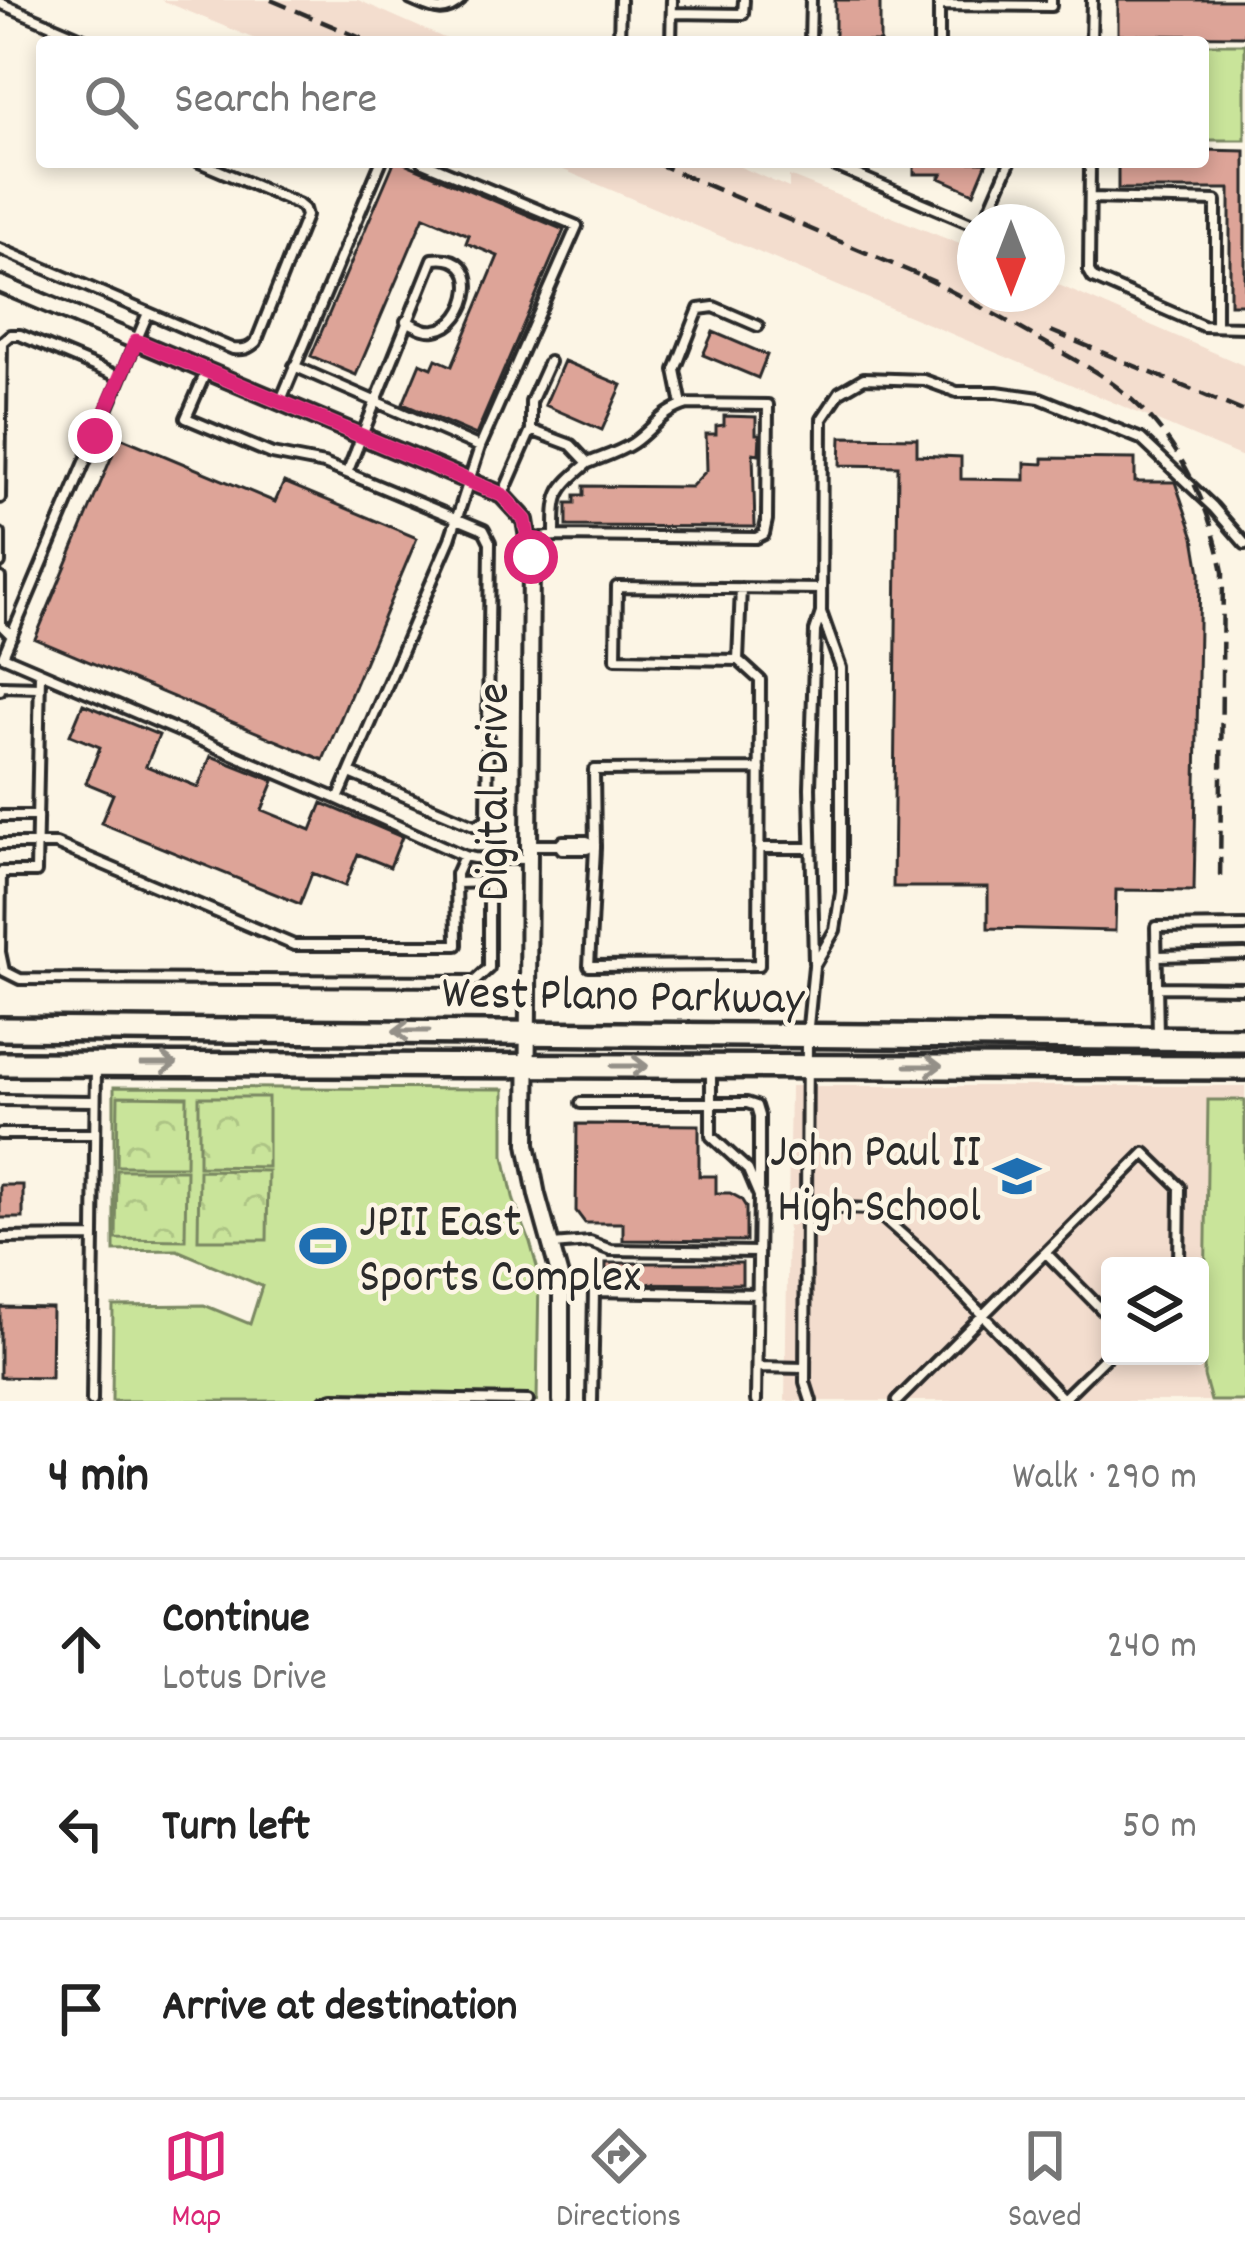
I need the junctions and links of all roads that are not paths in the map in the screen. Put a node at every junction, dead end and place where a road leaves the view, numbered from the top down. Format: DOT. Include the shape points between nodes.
graph roads {
  1 [pos="411,0"];
  2 [pos="460,0"];
  3 [pos="620,0"];
  4 [pos="672,0"];
  5 [pos="744,0"];
  6 [pos="811,0"];
  7 [pos="1052,0"];
  8 [pos="1092,0"];
  9 [pos="0,3"];
  10 [pos="939,3"];
  11 [pos="971,3"];
  12 [pos="672,13"];
  13 [pos="77,36"];
  14 [pos="619,36"];
  15 [pos="671,36"];
  16 [pos="810,36"];
  17 [pos="939,36"];
  18 [pos="1091,36"];
  19 [pos="213,168"];
  20 [pos="378,168"];
  21 [pos="437,168"];
  22 [pos="840,168"];
  23 [pos="1007,168"];
  24 [pos="1090,168"];
  25 [pos="1090,198"];
  26 [pos="992,204"];
  27 [pos="957,217"];
  28 [pos="0,249"];
  29 [pos="0,284"];
  30 [pos="148,313"];
  31 [pos="406,321"];
  32 [pos="758,326"];
  33 [pos="1216,326"];
  34 [pos="1245,326"];
  35 [pos="136,341"];
  36 [pos="549,362"];
  37 [pos="294,366"];
  38 [pos="207,371"];
  39 [pos="120,376"];
  40 [pos="375,401"];
  41 [pos="280,402"];
  42 [pos="682,405"];
  43 [pos="531,430"];
  44 [pos="362,436"];
  45 [pos="480,447"];
  46 [pos="588,463"];
  47 [pos="347,473"];
  48 [pos="469,481"];
  49 [pos="502,495"];
  50 [pos="0,498"];
  51 [pos="458,520"];
  52 [pos="0,534"];
  53 [pos="555,536"];
  54 [pos="530,540"];
  55 [pos="1245,544"];
  56 [pos="0,563"];
  57 [pos="0,578"];
  58 [pos="741,588"];
  59 [pos="821,589"];
  60 [pos="821,612"];
  61 [pos="12,636"];
  62 [pos="2,656"];
  63 [pos="738,660"];
  64 [pos="40,674"];
  65 [pos="39,687"];
  66 [pos="0,690"];
  67 [pos="760,769"];
  68 [pos="350,773"];
  69 [pos="338,799"];
  70 [pos="0,816"];
  71 [pos="38,817"];
  72 [pos="0,844"];
  73 [pos="37,844"];
  74 [pos="595,845"];
  75 [pos="759,848"];
  76 [pos="811,848"];
  77 [pos="528,852"];
  78 [pos="464,856"];
  79 [pos="457,883"];
  80 [pos="1245,926"];
  81 [pos="1245,954"];
  82 [pos="1157,956"];
  83 [pos="814,966"];
  84 [pos="1157,987"];
  85 [pos="1245,988"];
  86 [pos="0,1029"];
  87 [pos="256,1031"];
  88 [pos="529,1032"];
  89 [pos="807,1036"];
  90 [pos="1158,1039"];
  91 [pos="1245,1039"];
  92 [pos="0,1064"];
  93 [pos="95,1064"];
  94 [pos="256,1064"];
  95 [pos="807,1065"];
  96 [pos="528,1066"];
  97 [pos="711,1066"];
  98 [pos="1156,1068"];
  99 [pos="1245,1068"];
  100 [pos="0,1100"];
  101 [pos="95,1101"];
  102 [pos="580,1102"];
  103 [pos="711,1103"];
  104 [pos="0,1134"];
  105 [pos="93,1134"];
  106 [pos="759,1196"];
  107 [pos="806,1207"];
  108 [pos="93,1237"];
  109 [pos="0,1238"];
  110 [pos="552,1245"];
  111 [pos="758,1252"];
  112 [pos="1046,1253"];
  113 [pos="1179,1257"];
  114 [pos="758,1294"];
  115 [pos="1101,1309"];
  116 [pos="984,1316"];
  117 [pos="1101,1362"];
  118 [pos="757,1367"];
  119 [pos="805,1368"];
  120 [pos="1064,1400"];
  121 [pos="92,1401"];
  122 [pos="324,1401"];
  123 [pos="528,1401"];
  124 [pos="561,1401"];
  125 [pos="592,1401"];
  126 [pos="756,1401"];
  127 [pos="811,1401"];
  128 [pos="898,1401"];
  1 -- 2 [label="lane" via="440,11"];
  3 -- 14 [label="lane"];
  4 -- 12 [label="lane"];
  5 -- 12 [label="lane" via="743,14"];
  6 -- 16 [label="lane"];
  7 -- 11 [label="lane"];
  8 -- 18 [label="lane"];
  9 -- 13 [label="lane"];
  10 -- 11 [label="lane"];
  10 -- 17 [label="lane"];
  12 -- 15 [label="lane"];
  19 -- 30 [label="lane" via="304,209 256,342 233,349"];
  20 -- 37 [label="lane"];
  21 -- 45 [label="lane" via="577,226"];
  22 -- 27 [label="lane"];
  23 -- 26 [label="lane"];
  24 -- 25 [label="lane"];
  25 -- 33 [label="lane" via="1093,278"];
  25 -- 33 [label="lane" via="1216,201"];
  28 -- 30 [label="lane"];
  29 -- 35 [label="street"];
  30 -- 35 [label="lane"];
  31 -- 31 [label="lane" via="433,259 460,264 469,283 457,316 429,331"];
  31 -- 40 [label="lane"];
  32 -- 42 [label="lane" via="714,307 699,309 675,370"];
  33 -- 34 [label="lane"];
  35 -- 38 [label="street"];
  35 -- 39 [label="lane"];
  36 -- 43 [label="lane" via="531,402"];
  37 -- 40 [label="lane"];
  37 -- 41 [label="lane"];
  38 -- 41 [label="street"];
  38 -- 47 [label="lane" via="186,418 272,454"];
  39 -- 50 [label="lane" via="20,334 2,342"];
  39 -- 61 [label="lane"];
  40 -- 44 [label="lane"];
  40 -- 45 [label="lane"];
  41 -- 44 [label="street"];
  42 -- 46 [label="lane" via="628,446"];
  42 -- 53 [label="lane" via="768,405 764,534"];
  43 -- 46 [label="lane" via="571,445"];
  43 -- 49 [label="lane"];
  44 -- 47 [label="lane"];
  44 -- 48 [label="street"];
  45 -- 48 [label="lane"];
  46 -- 53 [label="lane" via="557,494"];
  47 -- 51 [label="lane"];
  48 -- 49 [label="street"];
  48 -- 51 [label="lane"];
  49 -- 54 [label="street, Digital Drive" via="525,520"];
  51 -- 68 [label="lane"];
  51 -- 68 [label="lane" via="484,530 490,542 488,819 476,826"];
  52 -- 56 [label="lane"];
  53 -- 54 [label="lane"];
  54 -- 77 [label="street, Digital Drive"];
  55 -- 59 [label="lane" via="1141,439 1040,398 864,379 840,392 822,419"];
  57 -- 61 [label="lane" via="0,624"];
  58 -- 59 [label="lane"];
  58 -- 63 [label="lane"];
  58 -- 63 [label="lane" via="617,587 616,658"];
  59 -- 60 [label="lane"];
  60 -- 76 [label="lane"];
  60 -- 83 [label="lane" via="841,668 841,892 835,930"];
  61 -- 62 [label="lane"];
  62 -- 64 [label="lane"];
  63 -- 67 [label="lane" via="760,680"];
  64 -- 65 [label="lane"];
  64 -- 69 [label="lane"];
  65 -- 66 [label="lane"];
  65 -- 71 [label="lane"];
  67 -- 74 [label="lane" via="594,770"];
  67 -- 75 [label="lane"];
  68 -- 69 [label="lane"];
  69 -- 78 [label="lane"];
  70 -- 71 [label="lane"];
  71 -- 73 [label="lane"];
  72 -- 73 [label="lane"];
  73 -- 79 [label="lane" via="56,844 294,945 457,945"];
  73 -- 79 [label="lane" via="36,872 1,872 0,952 4,971 20,979 476,981 489,968 489,883"];
  74 -- 75 [label="lane" via="589,966 759,965"];
  74 -- 77 [label="lane" via="563,841"];
  75 -- 76 [label="lane"];
  76 -- 83 [label="lane"];
  77 -- 78 [label="lane"];
  77 -- 88 [label="street, Digital Drive"];
  78 -- 79 [label="lane"];
  80 -- 82 [label="lane" via="1156,927"];
  81 -- 82 [label="lane"];
  82 -- 84 [label="lane"];
  83 -- 89 [label="lane"];
  84 -- 85 [label="lane"];
  84 -- 90 [label="lane"];
  86 -- 87 [label="main road, West Plano Parkway"];
  88 -- 87 [label="main road, West Plano Parkway, one-way"];
  87 -- 94 [label="main road"];
  88 -- 89 [label="main road, West Plano Parkway"];
  88 -- 96 [label="street, Digital Drive"];
  89 -- 90 [label="main road, West Plano Parkway"];
  89 -- 95 [label="lane"];
  90 -- 91 [label="main road, West Plano Parkway"];
  90 -- 98 [label="main road"];
  92 -- 93 [label="main road, West Plano Parkway"];
  93 -- 94 [label="main road, West Plano Parkway, one-way"];
  93 -- 101 [label="lane"];
  94 -- 96 [label="main road, West Plano Parkway"];
  95 -- 97 [label="main road, West Plano Parkway"];
  95 -- 98 [label="main road, West Plano Parkway, one-way"];
  95 -- 107 [label="lane"];
  96 -- 97 [label="main road, West Plano Parkway, one-way"];
  96 -- 110 [label="street, Digital Drive" via="529,1161"];
  97 -- 103 [label="lane"];
  98 -- 99 [label="main road, West Plano Parkway"];
  100 -- 101 [label="lane"];
  101 -- 105 [label="lane"];
  102 -- 103 [label="lane"];
  103 -- 106 [label="lane" via="711,1136 748,1170"];
  103 -- 106 [label="lane" via="756,1106"];
  104 -- 105 [label="lane"];
  105 -- 108 [label="lane"];
  106 -- 111 [label="lane"];
  107 -- 116 [label="lane" via="873,1209"];
  107 -- 119 [label="lane"];
  108 -- 109 [label="lane"];
  108 -- 121 [label="lane"];
  110 -- 111 [label="lane"];
  110 -- 124 [label="street, Digital Drive" via="561,1281"];
  111 -- 114 [label="lane"];
  112 -- 113 [label="lane" via="1145,1153 1180,1187"];
  112 -- 115 [label="lane"];
  112 -- 116 [label="lane"];
  114 -- 118 [label="lane"];
  114 -- 125 [label="lane" via="594,1291"];
  116 -- 120 [label="lane"];
  116 -- 128 [label="lane"];
  117 -- 120 [label="lane"];
  118 -- 119 [label="lane"];
  118 -- 126 [label="lane"];
  119 -- 127 [label="lane"];
  122 -- 123 [label="lane"];
}
